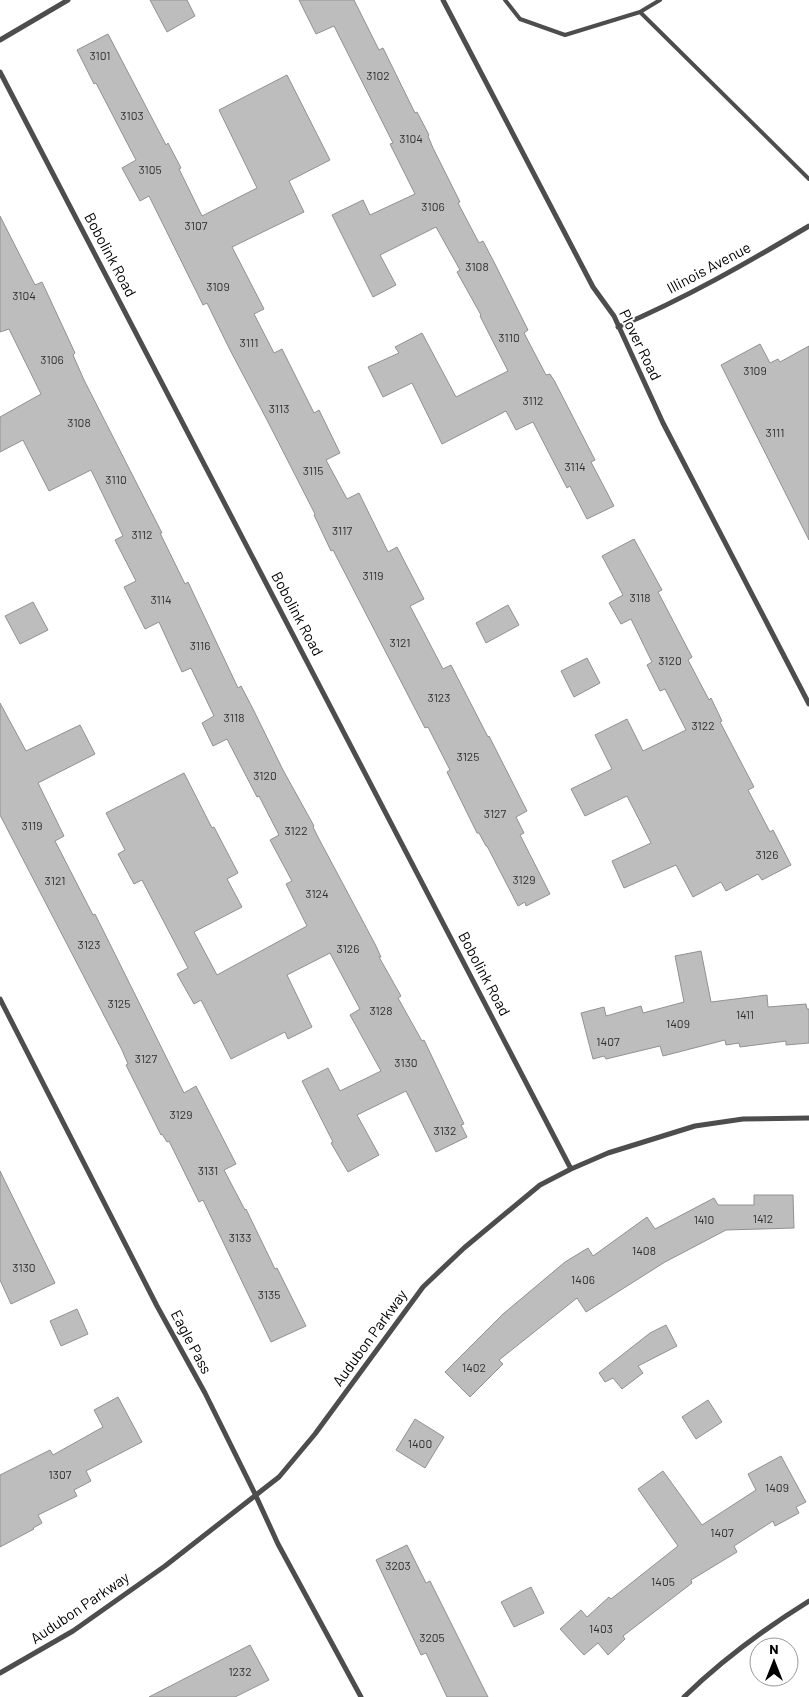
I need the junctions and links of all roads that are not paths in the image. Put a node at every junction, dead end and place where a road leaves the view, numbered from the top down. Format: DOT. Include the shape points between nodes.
graph roads {
  1 [pos="68,0"];
  2 [pos="443,0"];
  3 [pos="505,0"];
  4 [pos="660,0"];
  5 [pos="640,12"];
  6 [pos="0,40"];
  7 [pos="0,72"];
  8 [pos="809,179"];
  9 [pos="809,226"];
  10 [pos="618,327"];
  11 [pos="809,704"];
  12 [pos="0,999"];
  13 [pos="809,1118"];
  14 [pos="571,1168"];
  15 [pos="256,1496"];
  16 [pos="809,1601"];
  17 [pos="0,1673"];
  18 [pos="361,1697"];
  19 [pos="684,1697"];
  1 -- 6 [label="street"];
  2 -- 10 [label="street, Plover Road" via="593,287"];
  3 -- 5 [label="lane" via="520,19 565,35"];
  4 -- 5 [label="lane"];
  5 -- 8 [label="lane"];
  7 -- 14 [label="street, Bobolink Road"];
  9 -- 10 [label="street, Illinois Avenue" via="660,309"];
  10 -- 11 [label="street, Plover Road" via="663,423"];
  12 -- 15 [label="street, Eagle Pass"];
  13 -- 14 [label="street, Audubon Parkway" via="743,1119 695,1126 623,1147"];
  14 -- 15 [label="street, Audubon Parkway" via="540,1185 423,1287 315,1434 279,1477"];
  15 -- 17 [label="street, Audubon Parkway" via="73,1631"];
  15 -- 18 [label="street, Eagle Pass" via="278,1544"];
  16 -- 19 [label="street" via="717,1667"];
}
